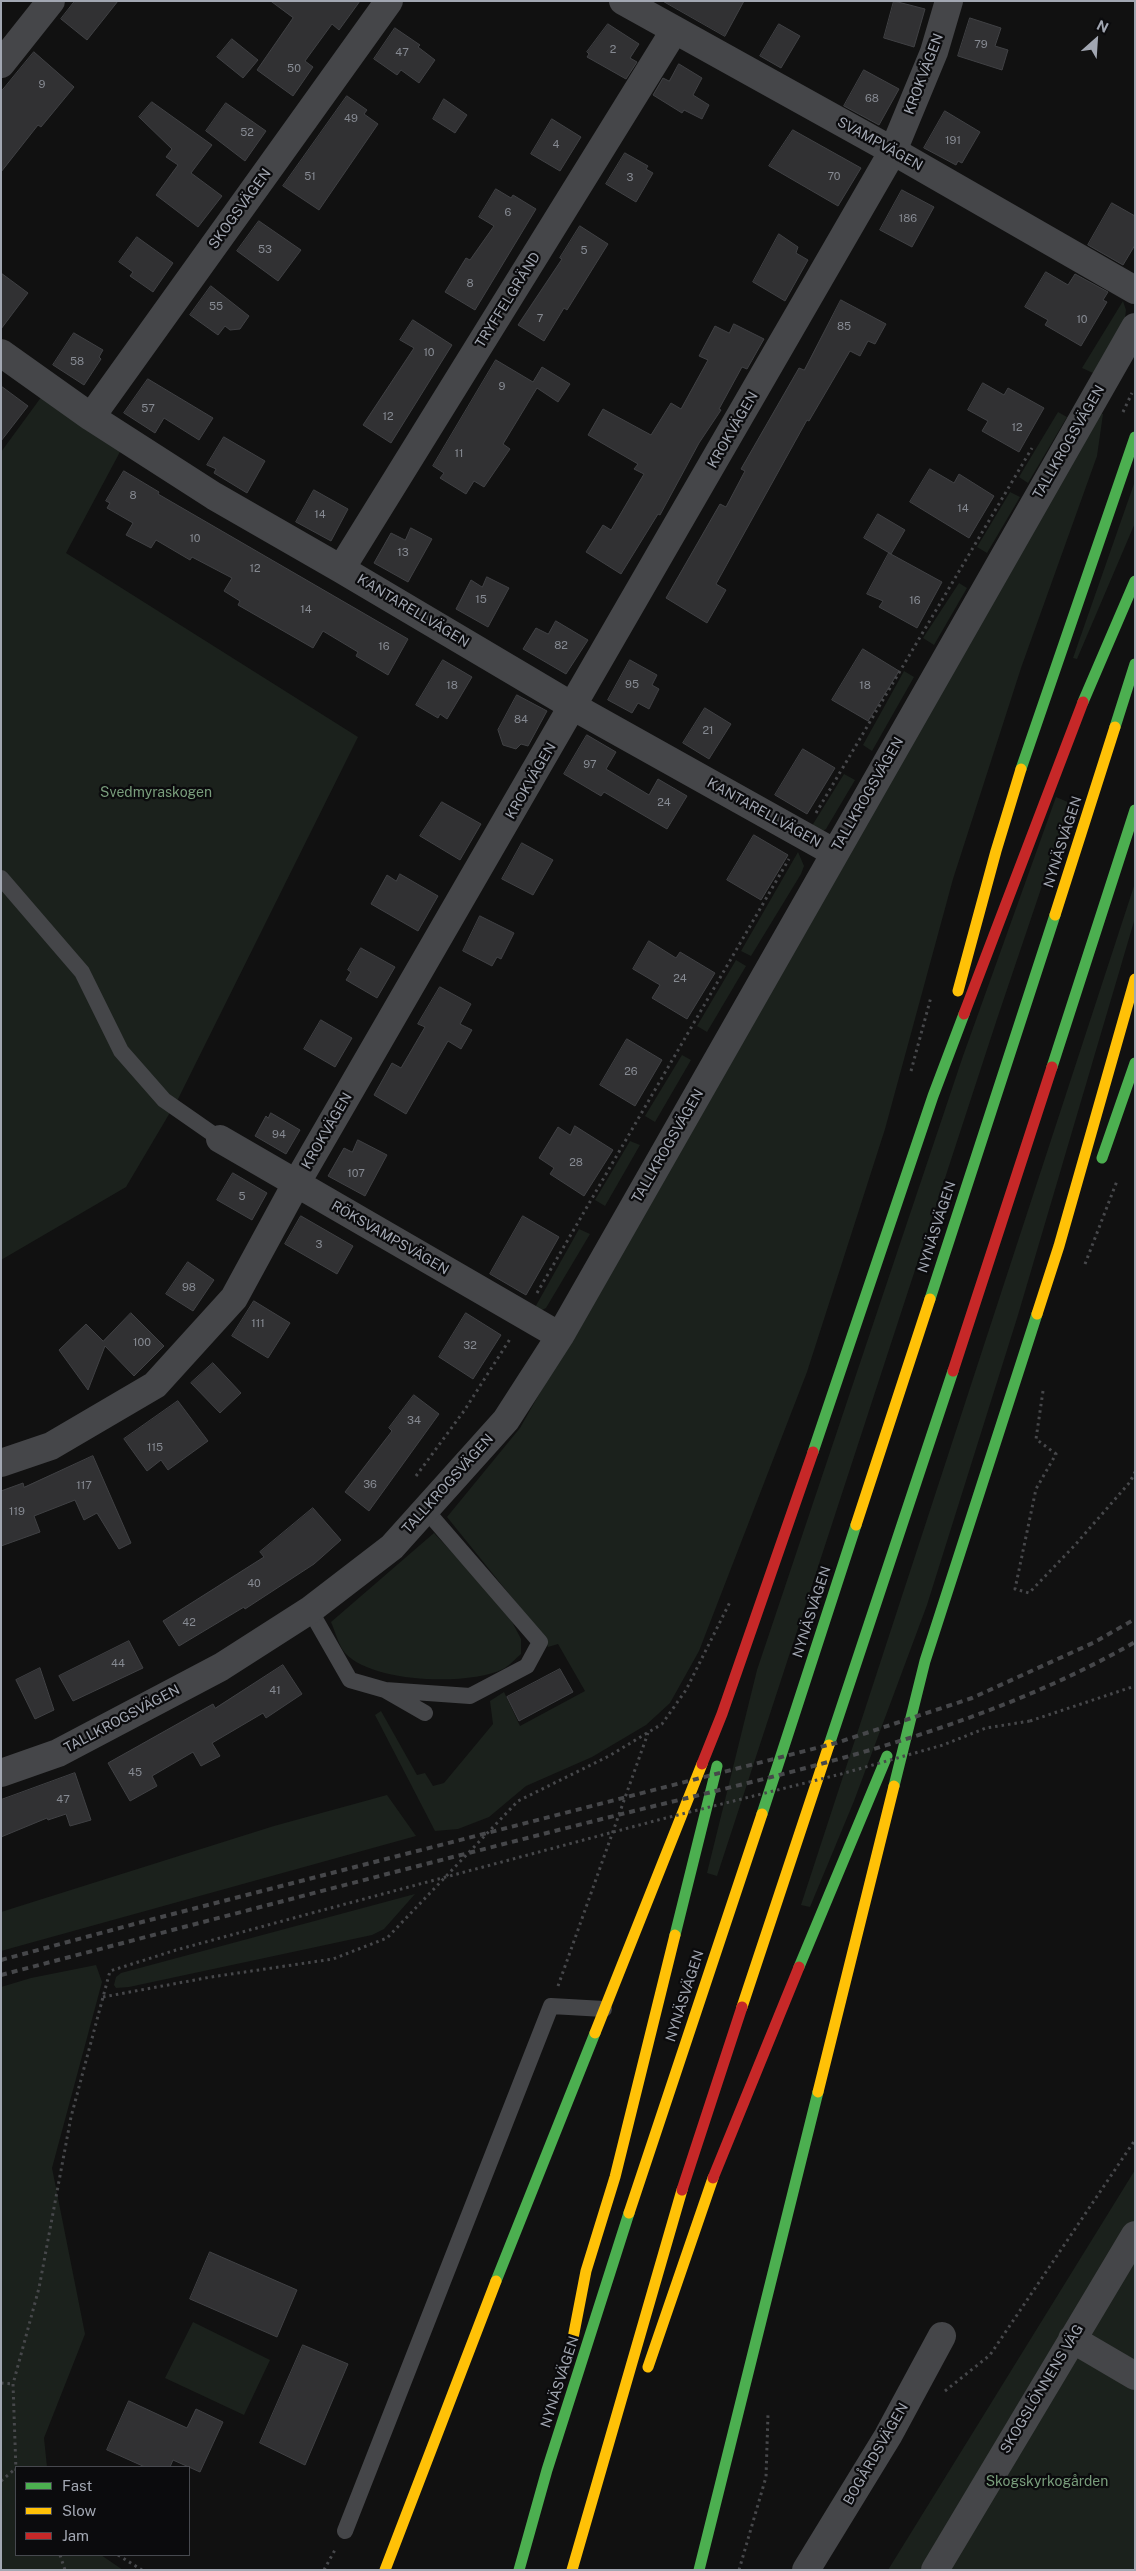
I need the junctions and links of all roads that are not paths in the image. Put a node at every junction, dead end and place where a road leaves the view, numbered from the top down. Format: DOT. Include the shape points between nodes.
graph roads {
  1 [pos="51,1"];
  2 [pos="389,1"];
  3 [pos="623,1"];
  4 [pos="949,1"];
  5 [pos="674,31"];
  6 [pos="1,64"];
  7 [pos="893,151"];
  8 [pos="1135,290"];
  9 [pos="1135,327"];
  10 [pos="1,353"];
  11 [pos="91,417"];
  12 [pos="1135,438"];
  13 [pos="341,568"];
  14 [pos="1135,581"];
  15 [pos="1135,664"];
  16 [pos="574,707"];
  17 [pos="1135,810"];
  18 [pos="835,853"];
  19 [pos="1,878"];
  20 [pos="1135,979"];
  21 [pos="1135,1063"];
  22 [pos="933,1096"];
  23 [pos="220,1139"];
  24 [pos="1098,1170"];
  25 [pos="296,1184"];
  26 [pos="1080,1213"];
  27 [pos="1059,1246"];
  28 [pos="560,1336"];
  29 [pos="1,1463"];
  30 [pos="426,1509"];
  31 [pos="310,1610"];
  32 [pos="745,1648"];
  33 [pos="925,1661"];
  34 [pos="385,1690"];
  35 [pos="425,1713"];
  36 [pos="1,1773"];
  37 [pos="604,2009"];
  38 [pos="1135,2235"];
  39 [pos="942,2336"];
  40 [pos="1072,2339"];
  41 [pos="572,2347"];
  42 [pos="568,2366"];
  43 [pos="1135,2376"];
  44 [pos="643,2383"];
  45 [pos="547,2470"];
  46 [pos="610,2484"];
  47 [pos="345,2531"];
  48 [pos="385,2570"];
  49 [pos="519,2570"];
  50 [pos="572,2570"];
  51 [pos="699,2570"];
  52 [pos="806,2570"];
  53 [pos="935,2570"];
  1 -- 6 [label="street"];
  2 -- 11 [label="street, SKOGSVÄGEN"];
  3 -- 5 [label="street, SVAMPVÄGEN"];
  4 -- 7 [label="street, KROKVÄGEN" via="934,52"];
  5 -- 7 [label="street, SVAMPVÄGEN"];
  5 -- 13 [label="street, TRYFFELGRÄND"];
  7 -- 8 [label="street, SVAMPVÄGEN"];
  7 -- 16 [label="street, KROKVÄGEN"];
  9 -- 18 [label="street, TALLKROGSVÄGEN"];
  10 -- 11 [label="street, KANTARELLVÄGEN"];
  11 -- 13 [label="street, KANTARELLVÄGEN" via="214,496"];
  12 -- 22 [label="highway" via="1009,811 969,948"];
  13 -- 16 [label="street, KANTARELLVÄGEN"];
  14 -- 22 [label="highway" via="1082,704"];
  15 -- 45 [label="highway, NYNÄSVÄGEN"];
  16 -- 18 [label="street, KANTARELLVÄGEN"];
  16 -- 25 [label="street, KROKVÄGEN"];
  17 -- 50 [label="highway" via="682,2189"];
  18 -- 28 [label="street, TALLKROGSVÄGEN"];
  19 -- 23 [label="lane" via="82,972 121,1051 164,1100"];
  20 -- 27 [label="highway"];
  21 -- 24 [label="highway"];
  22 -- 32 [label="highway"];
  23 -- 25 [label="street, RÖKSVAMPSVÄGEN"];
  25 -- 28 [label="street, RÖKSVAMPSVÄGEN"];
  25 -- 29 [label="street, KROKVÄGEN" via="234,1298 155,1385 51,1446"];
  26 -- 27 [label="highway"];
  27 -- 33 [label="highway"];
  28 -- 30 [label="street, TALLKROGSVÄGEN" via="506,1420"];
  30 -- 31 [label="street, TALLKROGSVÄGEN" via="392,1547"];
  30 -- 34 [label="lane" via="540,1642 527,1666 470,1696"];
  31 -- 34 [label="lane" via="350,1680"];
  31 -- 36 [label="street, TALLKROGSVÄGEN" via="221,1667 67,1748"];
  32 -- 37 [label="highway" via="722,1714"];
  32 -- 41 [label="highway" via="614,2177 586,2271"];
  33 -- 44 [label="highway" via="723,2150"];
  33 -- 51 [label="highway"];
  34 -- 35 [label="lane"];
  37 -- 47 [label="lane" via="551,2006"];
  37 -- 48 [label="highway"];
  38 -- 40 [label="street, SKOGSLÖNNENS VÄG"];
  39 -- 52 [label="street, BOGÅRDSVÄGEN" via="888,2436"];
  40 -- 43 [label="street"];
  40 -- 53 [label="street, SKOGSLÖNNENS VÄG"];
  42 -- 45 [label="highway"];
  45 -- 49 [label="highway, NYNÄSVÄGEN"];
  46 -- 50 [label="highway"];
}
